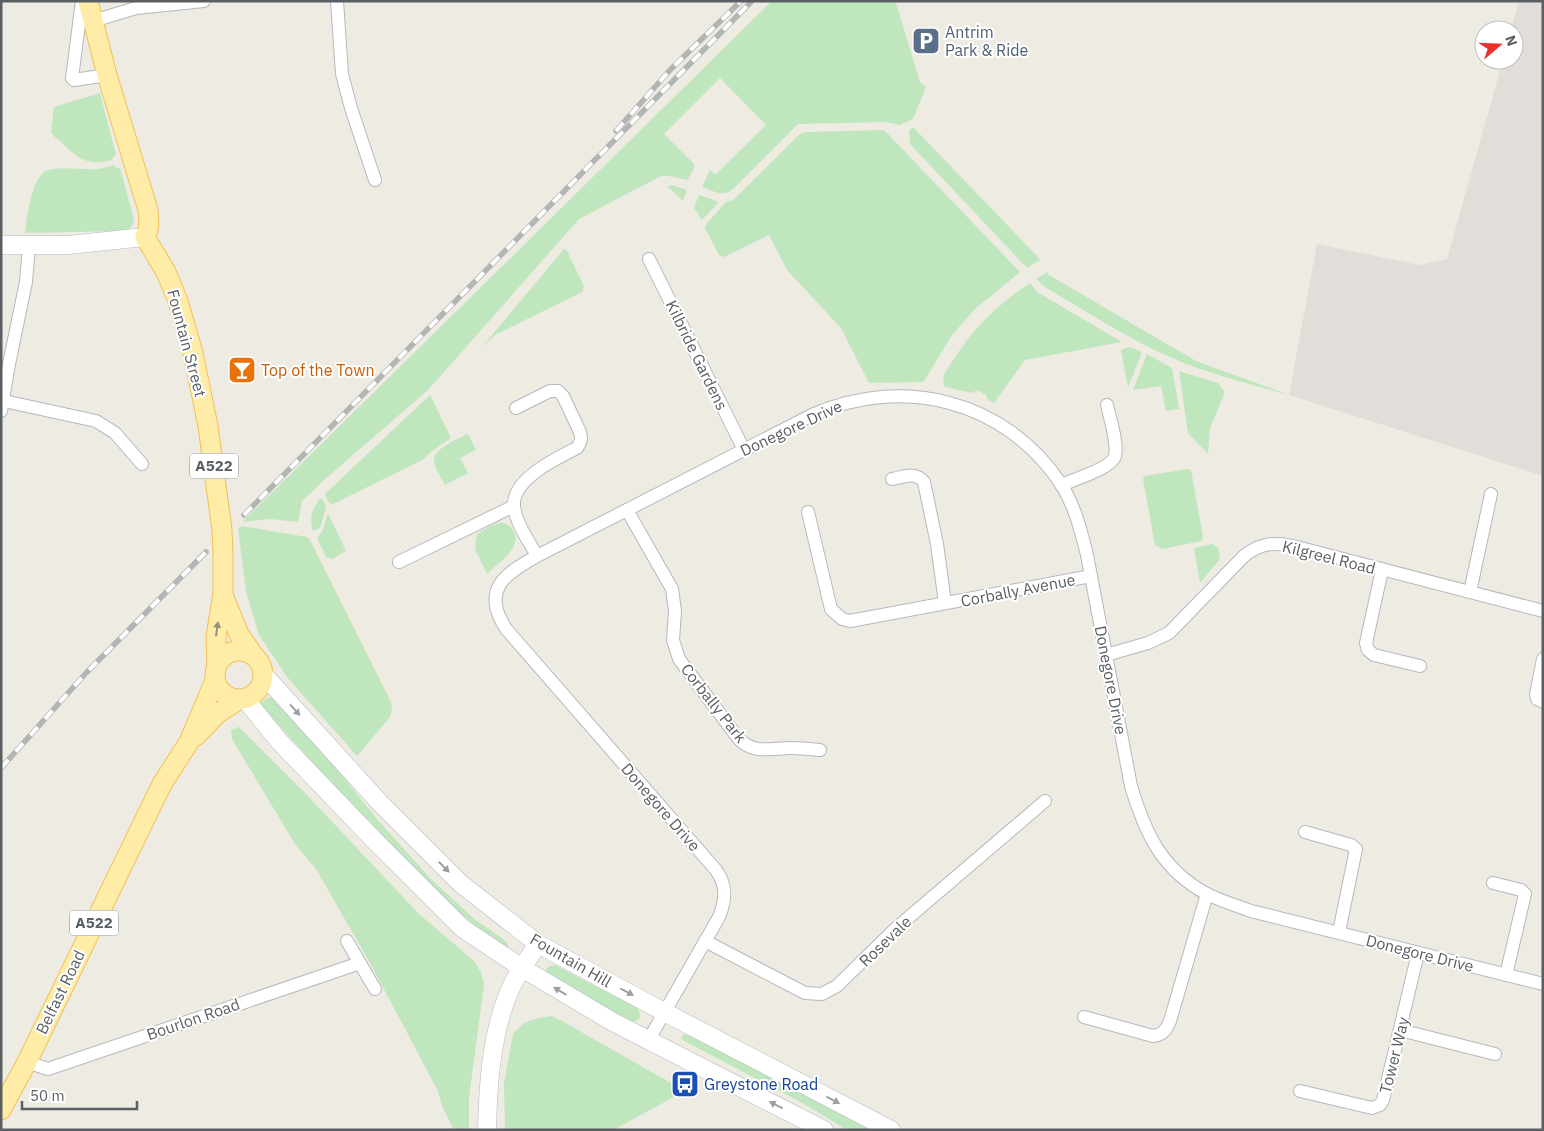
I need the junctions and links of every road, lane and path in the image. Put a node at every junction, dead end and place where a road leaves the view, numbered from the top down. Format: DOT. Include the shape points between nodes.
graph roads {
  1 [pos="82,1"];
  2 [pos="88,1"];
  3 [pos="204,1"];
  4 [pos="337,1"];
  5 [pos="93,21"];
  6 [pos="108,75"];
  7 [pos="375,180"];
  8 [pos="145,237"];
  9 [pos="1,245"];
  10 [pos="29,246"];
  11 [pos="649,259"];
  12 [pos="1107,405"];
  13 [pos="3,406"];
  14 [pos="516,408"];
  15 [pos="744,450"];
  16 [pos="142,464"];
  17 [pos="892,479"];
  18 [pos="1061,485"];
  19 [pos="1491,494"];
  20 [pos="514,506"];
  21 [pos="627,510"];
  22 [pos="808,512"];
  23 [pos="537,556"];
  24 [pos="399,562"];
  25 [pos="1382,570"];
  26 [pos="1091,576"];
  27 [pos="1470,592"];
  28 [pos="223,593"];
  29 [pos="945,603"];
  30 [pos="1543,611"];
  31 [pos="1106,655"];
  32 [pos="254,656"];
  33 [pos="1543,660"];
  34 [pos="1420,666"];
  35 [pos="216,672"];
  36 [pos="263,674"];
  37 [pos="242,699"];
  38 [pos="1543,702"];
  39 [pos="189,742"];
  40 [pos="820,750"];
  41 [pos="1044,801"];
  42 [pos="1305,832"];
  43 [pos="1493,883"];
  44 [pos="1207,894"];
  45 [pos="1339,932"];
  46 [pos="347,941"];
  47 [pos="705,941"];
  48 [pos="538,944"];
  49 [pos="1418,952"];
  50 [pos="360,963"];
  51 [pos="522,968"];
  52 [pos="1506,975"];
  53 [pos="1543,984"];
  54 [pos="375,989"];
  55 [pos="666,1012"];
  56 [pos="1084,1017"];
  57 [pos="1400,1030"];
  58 [pos="648,1041"];
  59 [pos="1495,1054"];
  60 [pos="26,1062"];
  61 [pos="1300,1091"];
  62 [pos="1,1110"];
  63 [pos="487,1130"];
  64 [pos="824,1130"];
  65 [pos="891,1130"];
  1 -- 6 [label="street" via="72,78"];
  2 -- 5 [label="main road"];
  3 -- 5 [label="street" via="136,8"];
  4 -- 7 [label="street" via="342,74"];
  5 -- 6 [label="main road"];
  6 -- 8 [label="main road" via="148,210"];
  8 -- 10 [label="main road"];
  8 -- 28 [label="main road, Fountain Street / A522" via="166,272 190,341 206,417 222,530"];
  9 -- 10 [label="main road"];
  10 -- 13 [label="street" via="26,282"];
  11 -- 15 [label="street, Kilbride Gardens"];
  12 -- 18 [label="street" via="1116,452 1113,460"];
  13 -- 16 [label="street" via="96,421 115,434"];
  14 -- 20 [label="street" via="550,391 558,391 581,438 576,448 526,480"];
  15 -- 18 [label="street, Donegore Drive" via="841,403 871,397 922,398 965,406 999,424 1034,452"];
  15 -- 21 [label="street, Donegore Drive"];
  17 -- 29 [label="street, Corbally Avenue" via="912,475 924,482"];
  18 -- 26 [label="street, Donegore Drive" via="1081,530"];
  19 -- 27 [label="street"];
  20 -- 23 [label="street"];
  20 -- 24 [label="street"];
  21 -- 23 [label="street, Donegore Drive"];
  21 -- 40 [label="street, Corbally Park" via="672,589 675,611 673,640 679,659 734,734 744,744 758,750"];
  22 -- 29 [label="street, Corbally Avenue" via="828,600 831,609 842,619 850,621"];
  23 -- 47 [label="street, Donegore Drive" via="510,572 500,585 496,599 499,618 719,874 725,890 723,904"];
  25 -- 27 [label="street, Kilgreel Road"];
  25 -- 31 [label="street, Kilgreel Road" via="1289,545 1263,545 1244,556 1169,633 1148,643"];
  25 -- 34 [label="street" via="1366,643 1368,650 1374,655"];
  26 -- 29 [label="street, Corbally Avenue"];
  26 -- 31 [label="street, Donegore Drive"];
  27 -- 30 [label="street, Kilgreel Road"];
  28 -- 32 [label="main road, Fountain Street / A522" via="239,634"];
  35 -- 28 [label="main road, Fountain Street / A522, one-way" via="216,637"];
  31 -- 44 [label="street, Donegore Drive" via="1131,786 1144,827 1165,860"];
  32 -- 35 [label="main road" via="248,652 233,652 221,659"];
  32 -- 36 [label="main road, A522"];
  33 -- 38 [label="street" via="1536,694 1537,699"];
  35 -- 37 [label="main road" via="221,692"];
  35 -- 39 [label="main road, Belfast Road / A522"];
  36 -- 37 [label="main road, A522" via="263,681 255,694"];
  36 -- 48 [label="main road, Fountain Hill, one-way" via="380,803 460,883"];
  37 -- 39 [label="main road, Belfast Road / A522" via="217,714"];
  37 -- 51 [label="main road, Fountain Hill" via="375,842 462,928"];
  39 -- 60 [label="main road, Belfast Road / A522" via="162,784"];
  41 -- 47 [label="street, Rosevale" via="827,992 805,993"];
  42 -- 45 [label="street" via="1351,844 1356,849"];
  43 -- 52 [label="street" via="1521,890 1525,896"];
  44 -- 45 [label="street, Donegore Drive" via="1251,911"];
  44 -- 56 [label="street" via="1167,1029 1154,1036"];
  45 -- 49 [label="street, Donegore Drive"];
  46 -- 50 [label="street"];
  47 -- 55 [label="street, Donegore Drive"];
  48 -- 51 [label="main road"];
  48 -- 55 [label="main road, Fountain Hill, one-way"];
  49 -- 52 [label="street, Donegore Drive"];
  49 -- 57 [label="street, Tower Way"];
  50 -- 54 [label="street"];
  50 -- 60 [label="street, Bourlon Road" via="48,1069"];
  58 -- 51 [label="main road, Fountain Hill, one-way"];
  51 -- 63 [label="main road" via="507,996 495,1037"];
  52 -- 53 [label="street, Donegore Drive"];
  55 -- 58 [label="street, Donegore Drive"];
  55 -- 65 [label="main road, Fountain Hill, one-way"];
  57 -- 59 [label="street"];
  57 -- 61 [label="street, Tower Way" via="1383,1100 1378,1107"];
  64 -- 58 [label="main road, Fountain Hill, one-way"];
  60 -- 62 [label="main road, Belfast Road / A522"];
}
